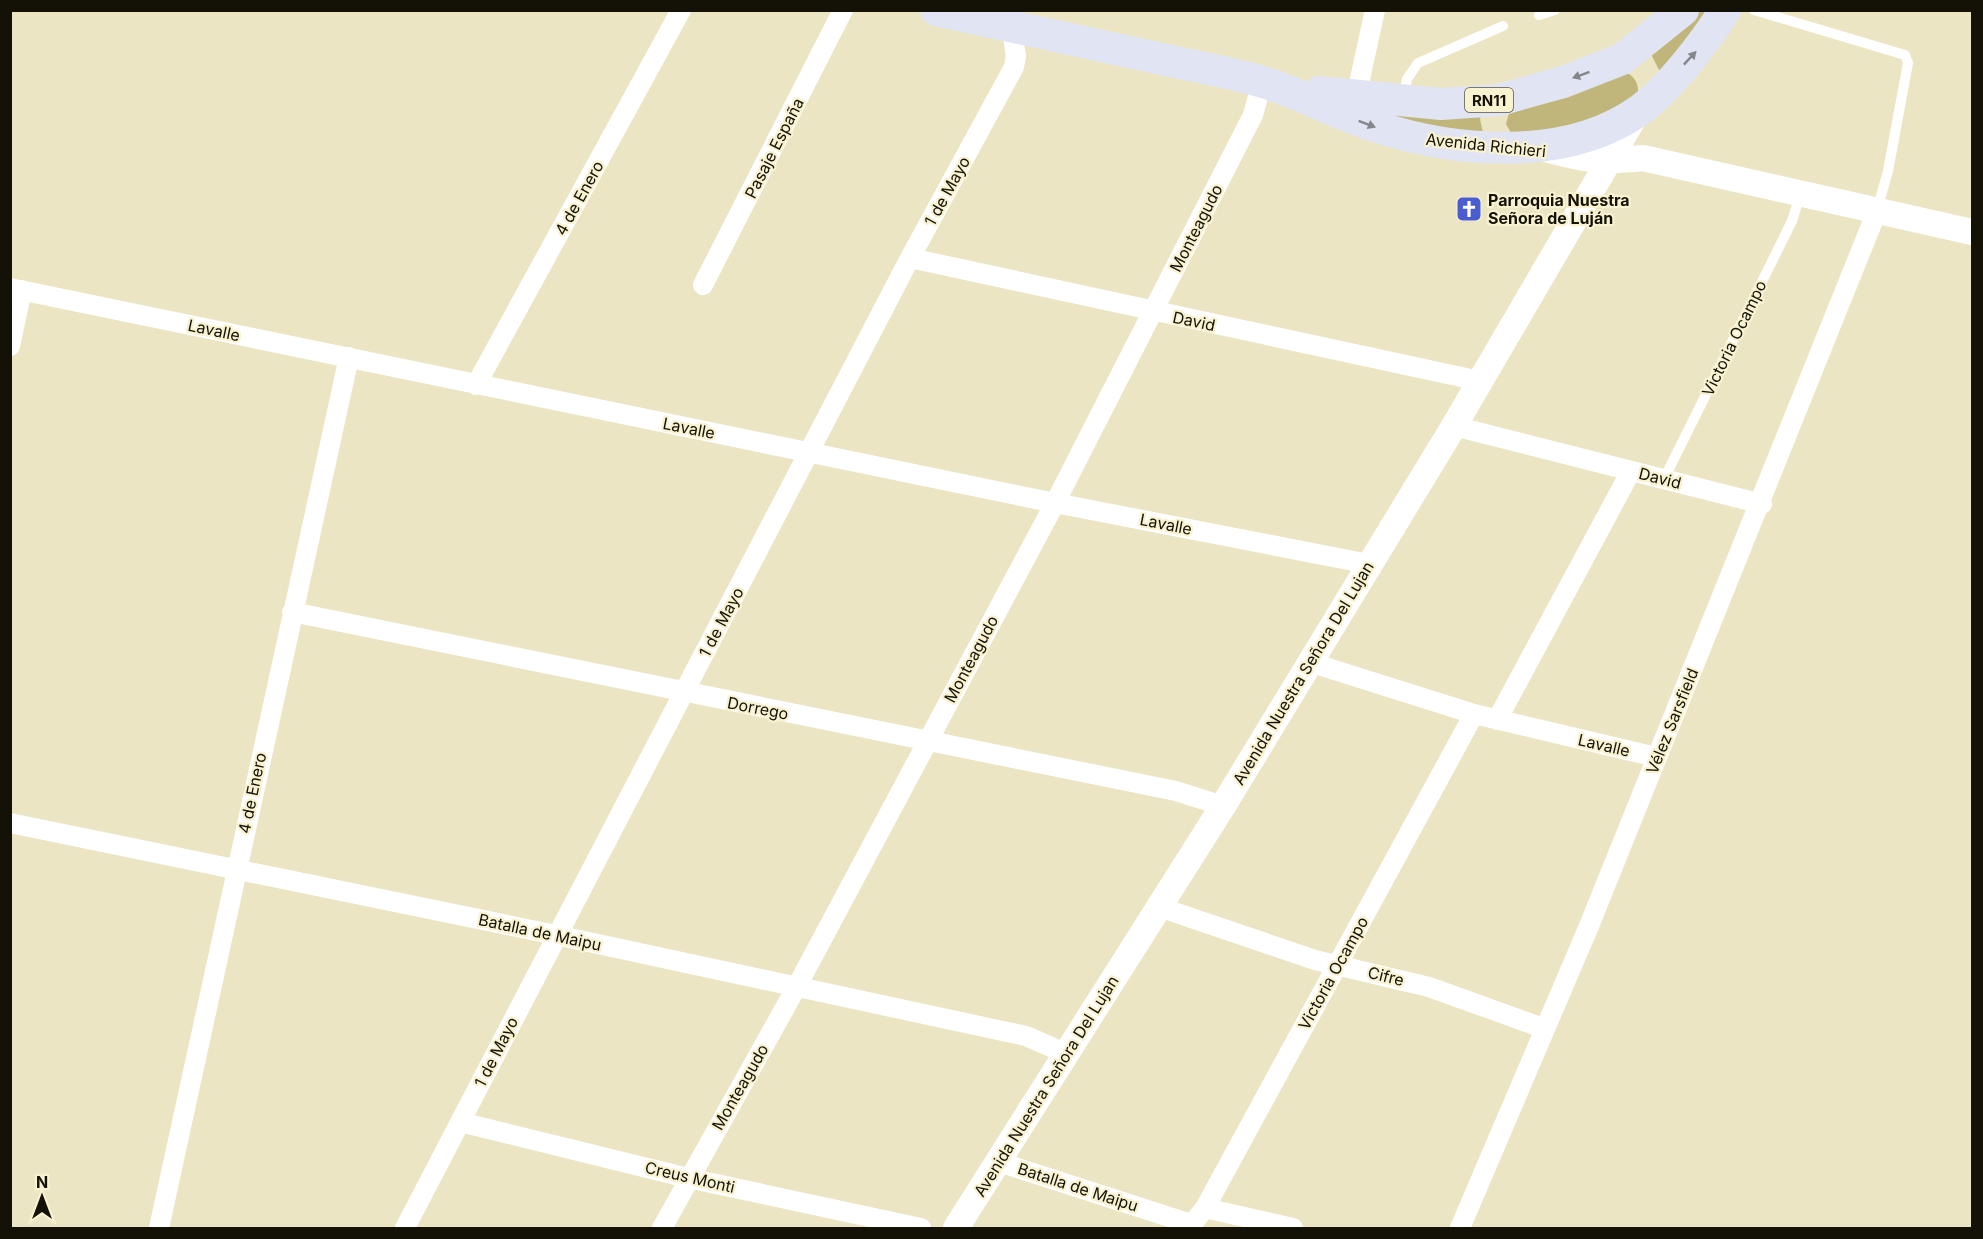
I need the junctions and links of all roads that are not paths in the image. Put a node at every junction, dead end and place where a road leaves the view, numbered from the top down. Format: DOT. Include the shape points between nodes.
graph roads {
  1 [pos="681,10"];
  2 [pos="843,10"];
  3 [pos="936,10"];
  4 [pos="1375,10"];
  5 [pos="1555,10"];
  6 [pos="1683,10"];
  7 [pos="1725,10"];
  8 [pos="1754,10"];
  9 [pos="1539,15"];
  10 [pos="1010,18"];
  11 [pos="1503,26"];
  12 [pos="1622,58"];
  13 [pos="1268,84"];
  14 [pos="1356,97"];
  15 [pos="1499,100"];
  16 [pos="1402,101"];
  17 [pos="1644,106"];
  18 [pos="1498,147"];
  19 [pos="1535,147"];
  20 [pos="1607,162"];
  21 [pos="1800,195"];
  22 [pos="1877,211"];
  23 [pos="1972,232"];
  24 [pos="910,258"];
  25 [pos="704,285"];
  26 [pos="16,289"];
  27 [pos="1153,313"];
  28 [pos="10,346"];
  29 [pos="349,357"];
  30 [pos="1480,381"];
  31 [pos="476,385"];
  32 [pos="1454,426"];
  33 [pos="810,453"];
  34 [pos="1631,471"];
  35 [pos="1664,479"];
  36 [pos="1054,503"];
  37 [pos="1762,504"];
  38 [pos="1370,564"];
  39 [pos="292,612"];
  40 [pos="1309,662"];
  41 [pos="683,694"];
  42 [pos="1474,714"];
  43 [pos="1497,720"];
  44 [pos="928,740"];
  45 [pos="1656,757"];
  46 [pos="1223,806"];
  47 [pos="10,823"];
  48 [pos="235,871"];
  49 [pos="1159,908"];
  50 [pos="556,935"];
  51 [pos="1339,964"];
  52 [pos="796,988"];
  53 [pos="1543,1028"];
  54 [pos="1067,1054"];
  55 [pos="460,1122"];
  56 [pos="999,1162"];
  57 [pos="688,1178"];
  58 [pos="1205,1208"];
  59 [pos="1190,1226"];
  60 [pos="159,1228"];
  61 [pos="405,1228"];
  62 [pos="662,1228"];
  63 [pos="921,1228"];
  64 [pos="956,1228"];
  65 [pos="1293,1228"];
  66 [pos="1460,1228"];
  1 -- 31 [label="street, 4 de Enero"];
  2 -- 25 [label="street, Pasaje España"];
  3 -- 10 [label="main road, Avenida Richieri / RN11"];
  4 -- 14 [label="street"];
  5 -- 9 [label="lane"];
  6 -- 12 [label="main road, RN11"];
  17 -- 7 [label="main road, RN11, one-way" via="1707,39"];
  8 -- 22 [label="lane" via="1905,55 1908,63"];
  10 -- 13 [label="main road, Avenida Richieri / RN11"];
  10 -- 24 [label="street, 1 de Mayo" via="1014,67"];
  11 -- 16 [label="lane" via="1418,63 1407,78"];
  12 -- 15 [label="main road, RN11, one-way" via="1563,82"];
  12 -- 17 [label="main road" via="1640,63 1648,71 1652,87"];
  13 -- 14 [label="main road, RN11"];
  13 -- 18 [label="main road, Avenida Richieri / RN11, one-way" via="1375,127 1408,136"];
  13 -- 27 [label="street, Monteagudo"];
  14 -- 16 [label="main road, RN11"];
  15 -- 16 [label="main road, RN11" via="1441,104"];
  15 -- 18 [label="main road, RN11" via="1489,117 1490,135"];
  17 -- 19 [label="main road, RN11" via="1583,137"];
  17 -- 20 [label="street, Avenida Nuestra Señora Del Lujan"];
  18 -- 19 [label="main road, Avenida Richieri / RN11"];
  19 -- 20 [label="street, Avenida Richieri"];
  20 -- 21 [label="street, Avenida Richieri" via="1643,158"];
  20 -- 30 [label="street, Avenida Nuestra Señora Del Lujan"];
  21 -- 22 [label="street, Avenida Richieri"];
  21 -- 35 [label="lane, Victoria Ocampo" via="1792,221"];
  22 -- 23 [label="street, Avenida Richieri"];
  22 -- 37 [label="street, Vélez Sarsfield"];
  24 -- 27 [label="street, David"];
  24 -- 33 [label="street, 1 de Mayo"];
  26 -- 28 [label="street"];
  26 -- 29 [label="street, Lavalle"];
  27 -- 30 [label="street, David"];
  27 -- 36 [label="street, Monteagudo"];
  29 -- 31 [label="street, Lavalle"];
  29 -- 39 [label="street, 4 de Enero"];
  30 -- 32 [label="street, Avenida Nuestra Señora Del Lujan"];
  31 -- 33 [label="street, Lavalle"];
  32 -- 34 [label="street, David"];
  32 -- 38 [label="street, Avenida Nuestra Señora Del Lujan"];
  33 -- 36 [label="street, Lavalle"];
  33 -- 41 [label="street, 1 de Mayo"];
  34 -- 35 [label="street, David"];
  34 -- 43 [label="street"];
  35 -- 37 [label="street, David"];
  36 -- 38 [label="street, Lavalle"];
  36 -- 44 [label="street, Monteagudo"];
  37 -- 45 [label="street, Vélez Sarsfield"];
  38 -- 40 [label="street, Avenida Nuestra Señora Del Lujan"];
  39 -- 41 [label="street, Dorrego"];
  39 -- 48 [label="street, 4 de Enero"];
  40 -- 42 [label="street, Lavalle"];
  40 -- 46 [label="street, Avenida Nuestra Señora Del Lujan"];
  41 -- 44 [label="street, Dorrego"];
  41 -- 50 [label="street, 1 de Mayo"];
  42 -- 43 [label="street, Lavalle"];
  42 -- 51 [label="street, Victoria Ocampo"];
  43 -- 45 [label="street, Lavalle"];
  44 -- 46 [label="street, Dorrego" via="1176,791"];
  44 -- 52 [label="street, Monteagudo"];
  45 -- 53 [label="street, Vélez Sarsfield" via="1589,926"];
  46 -- 49 [label="street, Avenida Nuestra Señora Del Lujan"];
  47 -- 48 [label="street, Batalla de Maipu"];
  48 -- 50 [label="street, Batalla de Maipu"];
  48 -- 60 [label="street, 4 de Enero"];
  49 -- 51 [label="street, Cifre" via="1315,960"];
  49 -- 54 [label="street, Avenida Nuestra Señora Del Lujan"];
  50 -- 52 [label="street, Batalla de Maipu"];
  50 -- 55 [label="street, 1 de Mayo"];
  51 -- 53 [label="street, Cifre" via="1429,987"];
  51 -- 58 [label="street, Victoria Ocampo"];
  52 -- 54 [label="street, Batalla de Maipu" via="1026,1036"];
  52 -- 57 [label="street, Monteagudo"];
  53 -- 66 [label="street, Vélez Sarsfield"];
  54 -- 56 [label="street, Avenida Nuestra Señora Del Lujan"];
  55 -- 57 [label="street, Creus Monti"];
  55 -- 61 [label="street, 1 de Mayo"];
  56 -- 59 [label="street, Batalla de Maipu"];
  56 -- 64 [label="street, Avenida Nuestra Señora Del Lujan"];
  57 -- 62 [label="street, Monteagudo"];
  57 -- 63 [label="street, Creus Monti"];
  58 -- 59 [label="street, Victoria Ocampo"];
  58 -- 65 [label="street"];
}
